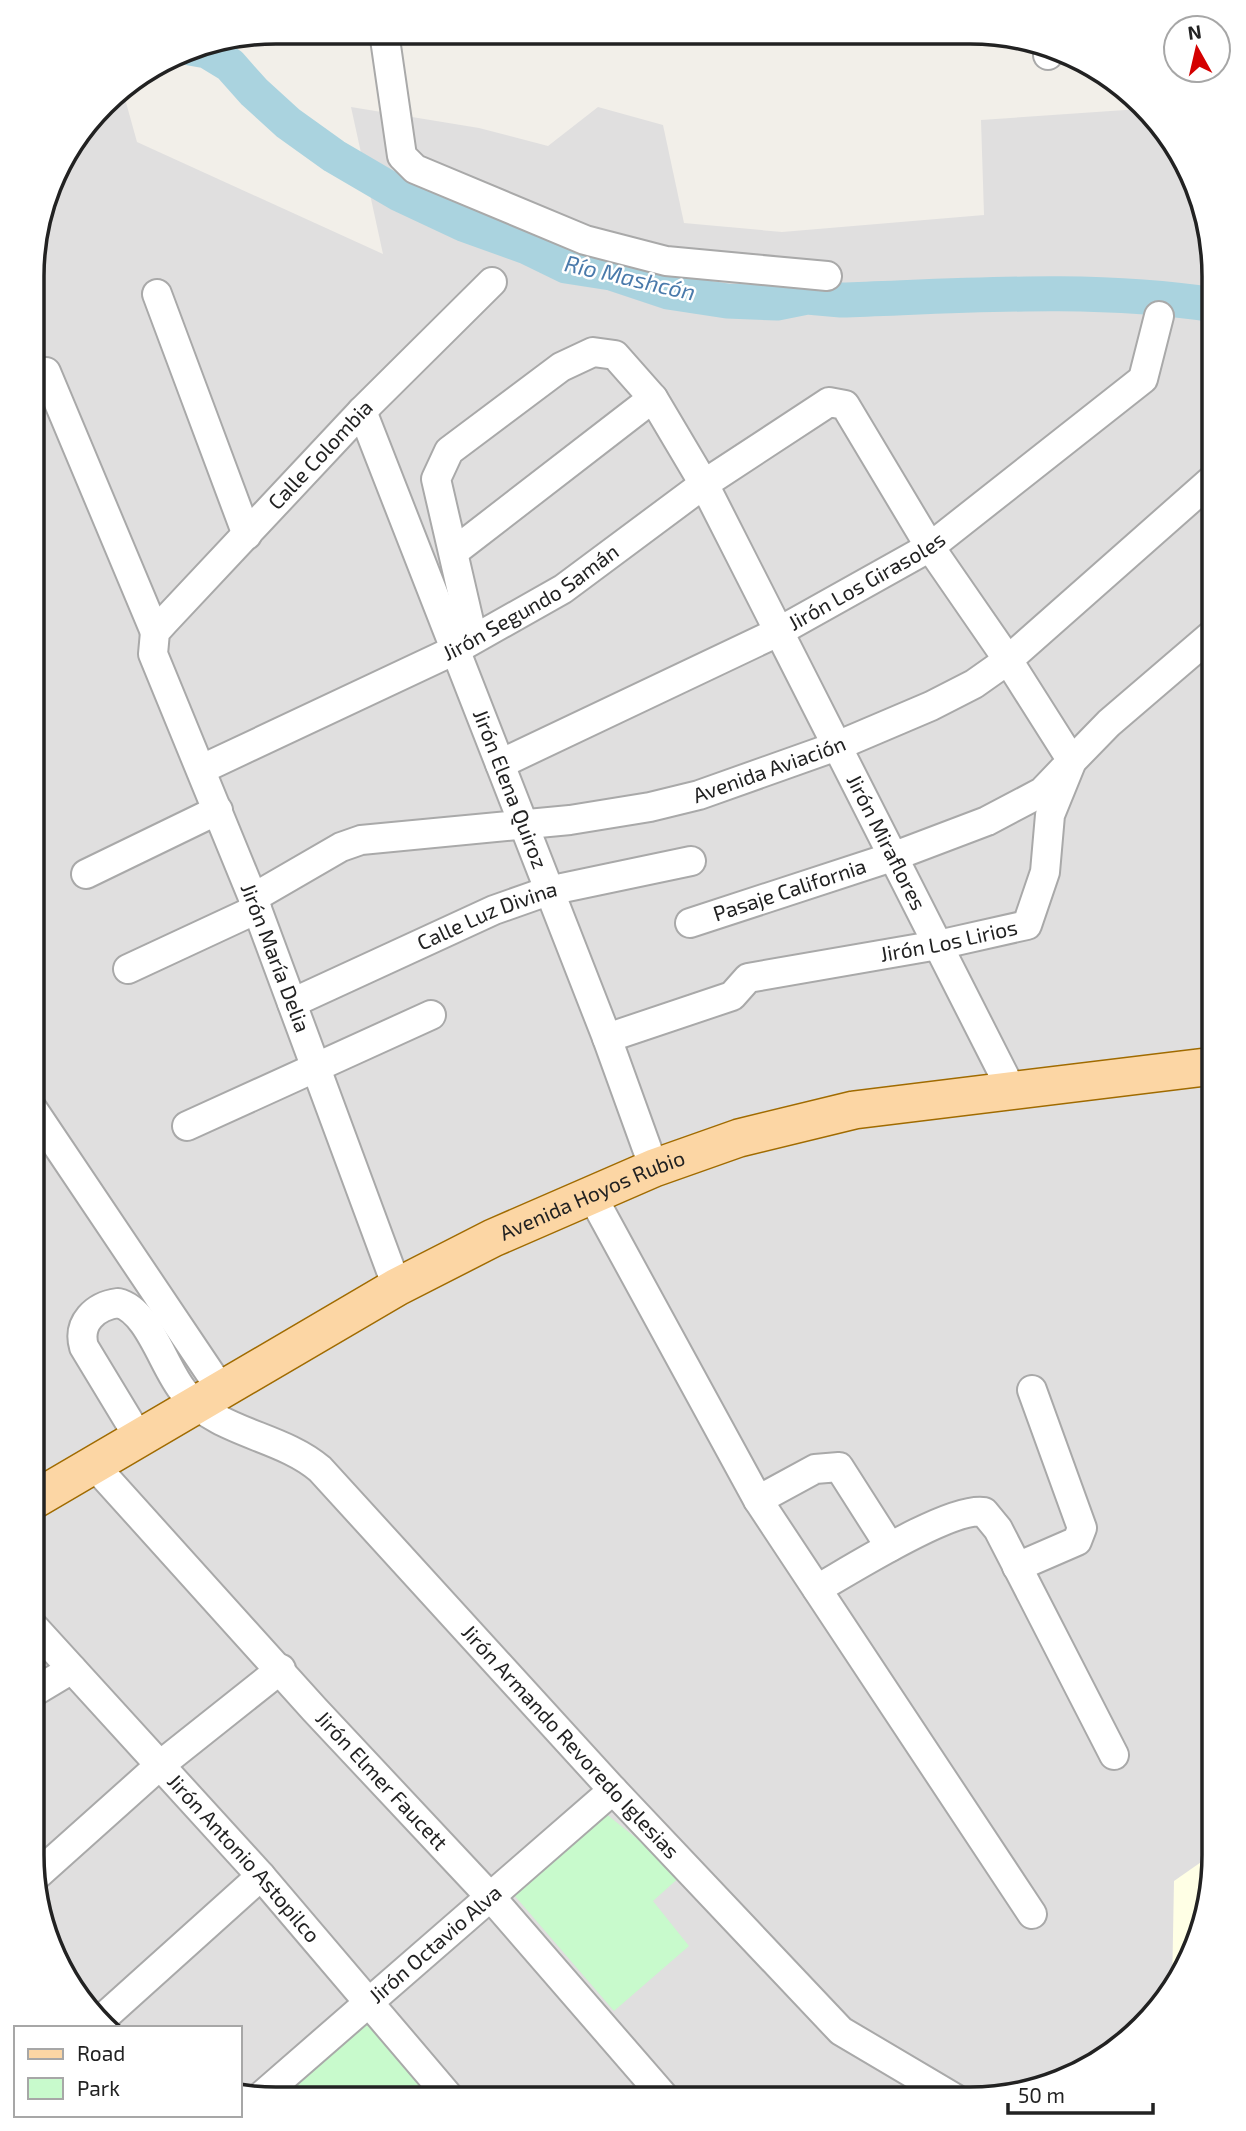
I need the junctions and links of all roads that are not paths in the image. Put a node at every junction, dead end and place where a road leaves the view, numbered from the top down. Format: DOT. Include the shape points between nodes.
graph roads {
  1 [pos="386,44"];
  2 [pos="827,275"];
  3 [pos="492,282"];
  4 [pos="157,294"];
  5 [pos="1159,316"];
  6 [pos="46,372"];
  7 [pos="653,398"];
  8 [pos="362,411"];
  9 [pos="704,484"];
  10 [pos="1202,489"];
  11 [pos="247,535"];
  12 [pos="930,547"];
  13 [pos="455,551"];
  14 [pos="155,632"];
  15 [pos="778,632"];
  16 [pos="464,644"];
  17 [pos="1202,644"];
  18 [pos="1008,660"];
  19 [pos="837,746"];
  20 [pos="1072,761"];
  21 [pos="500,764"];
  22 [pos="202,769"];
  23 [pos="218,810"];
  24 [pos="525,824"];
  25 [pos="892,857"];
  26 [pos="691,861"];
  27 [pos="86,874"];
  28 [pos="548,891"];
  29 [pos="255,903"];
  30 [pos="690,923"];
  31 [pos="938,945"];
  32 [pos="128,970"];
  33 [pos="292,1003"];
  34 [pos="431,1015"];
  35 [pos="607,1038"];
  36 [pos="1202,1048"];
  37 [pos="1202,1067"];
  38 [pos="316,1068"];
  39 [pos="1006,1080"];
  40 [pos="187,1126"];
  41 [pos="44,1128"];
  42 [pos="652,1159"];
  43 [pos="592,1196"];
  44 [pos="394,1279"];
  45 [pos="1032,1390"];
  46 [pos="198,1391"];
  47 [pos="130,1423"];
  48 [pos="94,1465"];
  49 [pos="44,1472"];
  50 [pos="44,1494"];
  51 [pos="758,1500"];
  52 [pos="890,1548"];
  53 [pos="1017,1567"];
  54 [pos="817,1589"];
  55 [pos="44,1638"];
  56 [pos="72,1669"];
  57 [pos="281,1669"];
  58 [pos="44,1686"];
  59 [pos="1114,1755"];
  60 [pos="159,1766"];
  61 [pos="613,1790"];
  62 [pos="44,1869"];
  63 [pos="261,1876"];
  64 [pos="489,1895"];
  65 [pos="1031,1914"];
  66 [pos="367,2003"];
  67 [pos="107,2014"];
  68 [pos="272,2087"];
  69 [pos="440,2087"];
  70 [pos="656,2087"];
  71 [pos="936,2087"];
  1 -- 2 [label="street" via="402,156 415,169 585,240 666,261"];
  3 -- 8 [label="street, Calle Colombia"];
  4 -- 11 [label="street"];
  5 -- 12 [label="street, Jirón Los Girasoles" via="1143,379"];
  6 -- 14 [label="street, Jirón María Delia"];
  7 -- 9 [label="street, Jirón Miraflores"];
  7 -- 13 [label="street"];
  7 -- 13 [label="street, Jirón Miraflores" via="615,355 593,352 561,367 449,451 436,479"];
  8 -- 11 [label="street, Calle Colombia"];
  8 -- 16 [label="street, Jirón Elena Quiroz"];
  9 -- 12 [label="street, Jirón Segundo Samán" via="837,401 845,405"];
  9 -- 15 [label="street, Jirón Miraflores"];
  9 -- 16 [label="street, Jirón Segundo Samán" via="563,589"];
  10 -- 18 [label="street, Avenida Aviación"];
  11 -- 14 [label="street, Calle Colombia"];
  12 -- 15 [label="street, Jirón Los Girasoles"];
  12 -- 18 [label="street"];
  13 -- 16 [label="street, Jirón Miraflores"];
  14 -- 22 [label="street, Jirón María Delia" via="153,654"];
  15 -- 19 [label="street, Jirón Miraflores"];
  15 -- 21 [label="street, Jirón Los Girasoles"];
  16 -- 21 [label="street, Jirón Elena Quiroz"];
  16 -- 22 [label="street, Jirón Segundo Samán"];
  17 -- 20 [label="street, Jirón Los Lirios" via="1109,723"];
  18 -- 19 [label="street, Avenida Aviación" via="931,706"];
  18 -- 20 [label="street"];
  19 -- 24 [label="street, Avenida Aviación" via="686,798"];
  19 -- 25 [label="street, Jirón Miraflores"];
  20 -- 25 [label="street, Pasaje California" via="1042,792 1020,806"];
  20 -- 31 [label="street, Jirón Los Lirios" via="1051,815 1045,872 1031,921 1022,928"];
  21 -- 24 [label="street, Jirón Elena Quiroz"];
  22 -- 23 [label="street, Jirón María Delia"];
  23 -- 27 [label="street"];
  23 -- 29 [label="street, Jirón María Delia"];
  24 -- 28 [label="street, Jirón Elena Quiroz"];
  24 -- 29 [label="street, Avenida Aviación" via="351,842"];
  25 -- 30 [label="street, Pasaje California"];
  25 -- 31 [label="street, Jirón Miraflores"];
  26 -- 28 [label="street, Calle Luz Divina"];
  28 -- 33 [label="street, Calle Luz Divina" via="470,920"];
  28 -- 35 [label="street, Jirón Elena Quiroz"];
  29 -- 32 [label="street, Avenida Aviación"];
  29 -- 33 [label="street, Jirón María Delia"];
  31 -- 35 [label="street, Jirón Los Lirios" via="748,978 732,996"];
  31 -- 39 [label="street, Jirón Miraflores"];
  33 -- 38 [label="street, Jirón María Delia"];
  34 -- 38 [label="street"];
  35 -- 42 [label="street, Jirón Elena Quiroz"];
  36 -- 39 [label="main road, Avenida Hoyos Rubio"];
  37 -- 39 [label="main road, Avenida Hoyos Rubio"];
  38 -- 40 [label="street"];
  38 -- 44 [label="street, Jirón María Delia"];
  39 -- 42 [label="main road, Avenida Hoyos Rubio" via="932,1080 800,1104"];
  41 -- 46 [label="street"];
  42 -- 43 [label="main road, Avenida Hoyos Rubio"];
  42 -- 44 [label="main road, Avenida Hoyos Rubio" via="504,1213"];
  43 -- 44 [label="main road, Avenida Hoyos Rubio"];
  43 -- 51 [label="street"];
  44 -- 46 [label="main road, Avenida Hoyos Rubio"];
  45 -- 53 [label="street" via="1082,1528 1077,1541"];
  46 -- 47 [label="main road, Avenida Hoyos Rubio"];
  46 -- 47 [label="street" via="135,1310 111,1304 84,1322 81,1337"];
  46 -- 48 [label="main road, Avenida Hoyos Rubio"];
  46 -- 61 [label="street, Jirón Armando Revoredo Iglesias" via="234,1427 301,1453 320,1469"];
  47 -- 49 [label="main road, Avenida Hoyos Rubio"];
  48 -- 50 [label="main road, Avenida Hoyos Rubio"];
  48 -- 57 [label="street, Jirón Elmer Faucett"];
  51 -- 52 [label="street" via="815,1469 839,1468"];
  51 -- 54 [label="street"];
  52 -- 53 [label="street" via="974,1510 991,1517"];
  52 -- 54 [label="street"];
  53 -- 59 [label="street"];
  54 -- 65 [label="street"];
  55 -- 56 [label="street, Jirón Antonio Astopilco"];
  56 -- 58 [label="street"];
  56 -- 60 [label="street, Jirón Antonio Astopilco"];
  57 -- 60 [label="street"];
  57 -- 64 [label="street, Jirón Elmer Faucett"];
  60 -- 62 [label="street"];
  60 -- 63 [label="street, Jirón Antonio Astopilco"];
  61 -- 64 [label="street, Jirón Octavio Alva"];
  61 -- 71 [label="street, Jirón Armando Revoredo Iglesias" via="841,2031"];
  63 -- 66 [label="street, Jirón Antonio Astopilco"];
  63 -- 67 [label="street"];
  64 -- 66 [label="street, Jirón Octavio Alva"];
  64 -- 70 [label="street, Jirón Elmer Faucett"];
  66 -- 68 [label="street, Jirón Octavio Alva"];
  66 -- 69 [label="street, Jirón Antonio Astopilco"];
}
